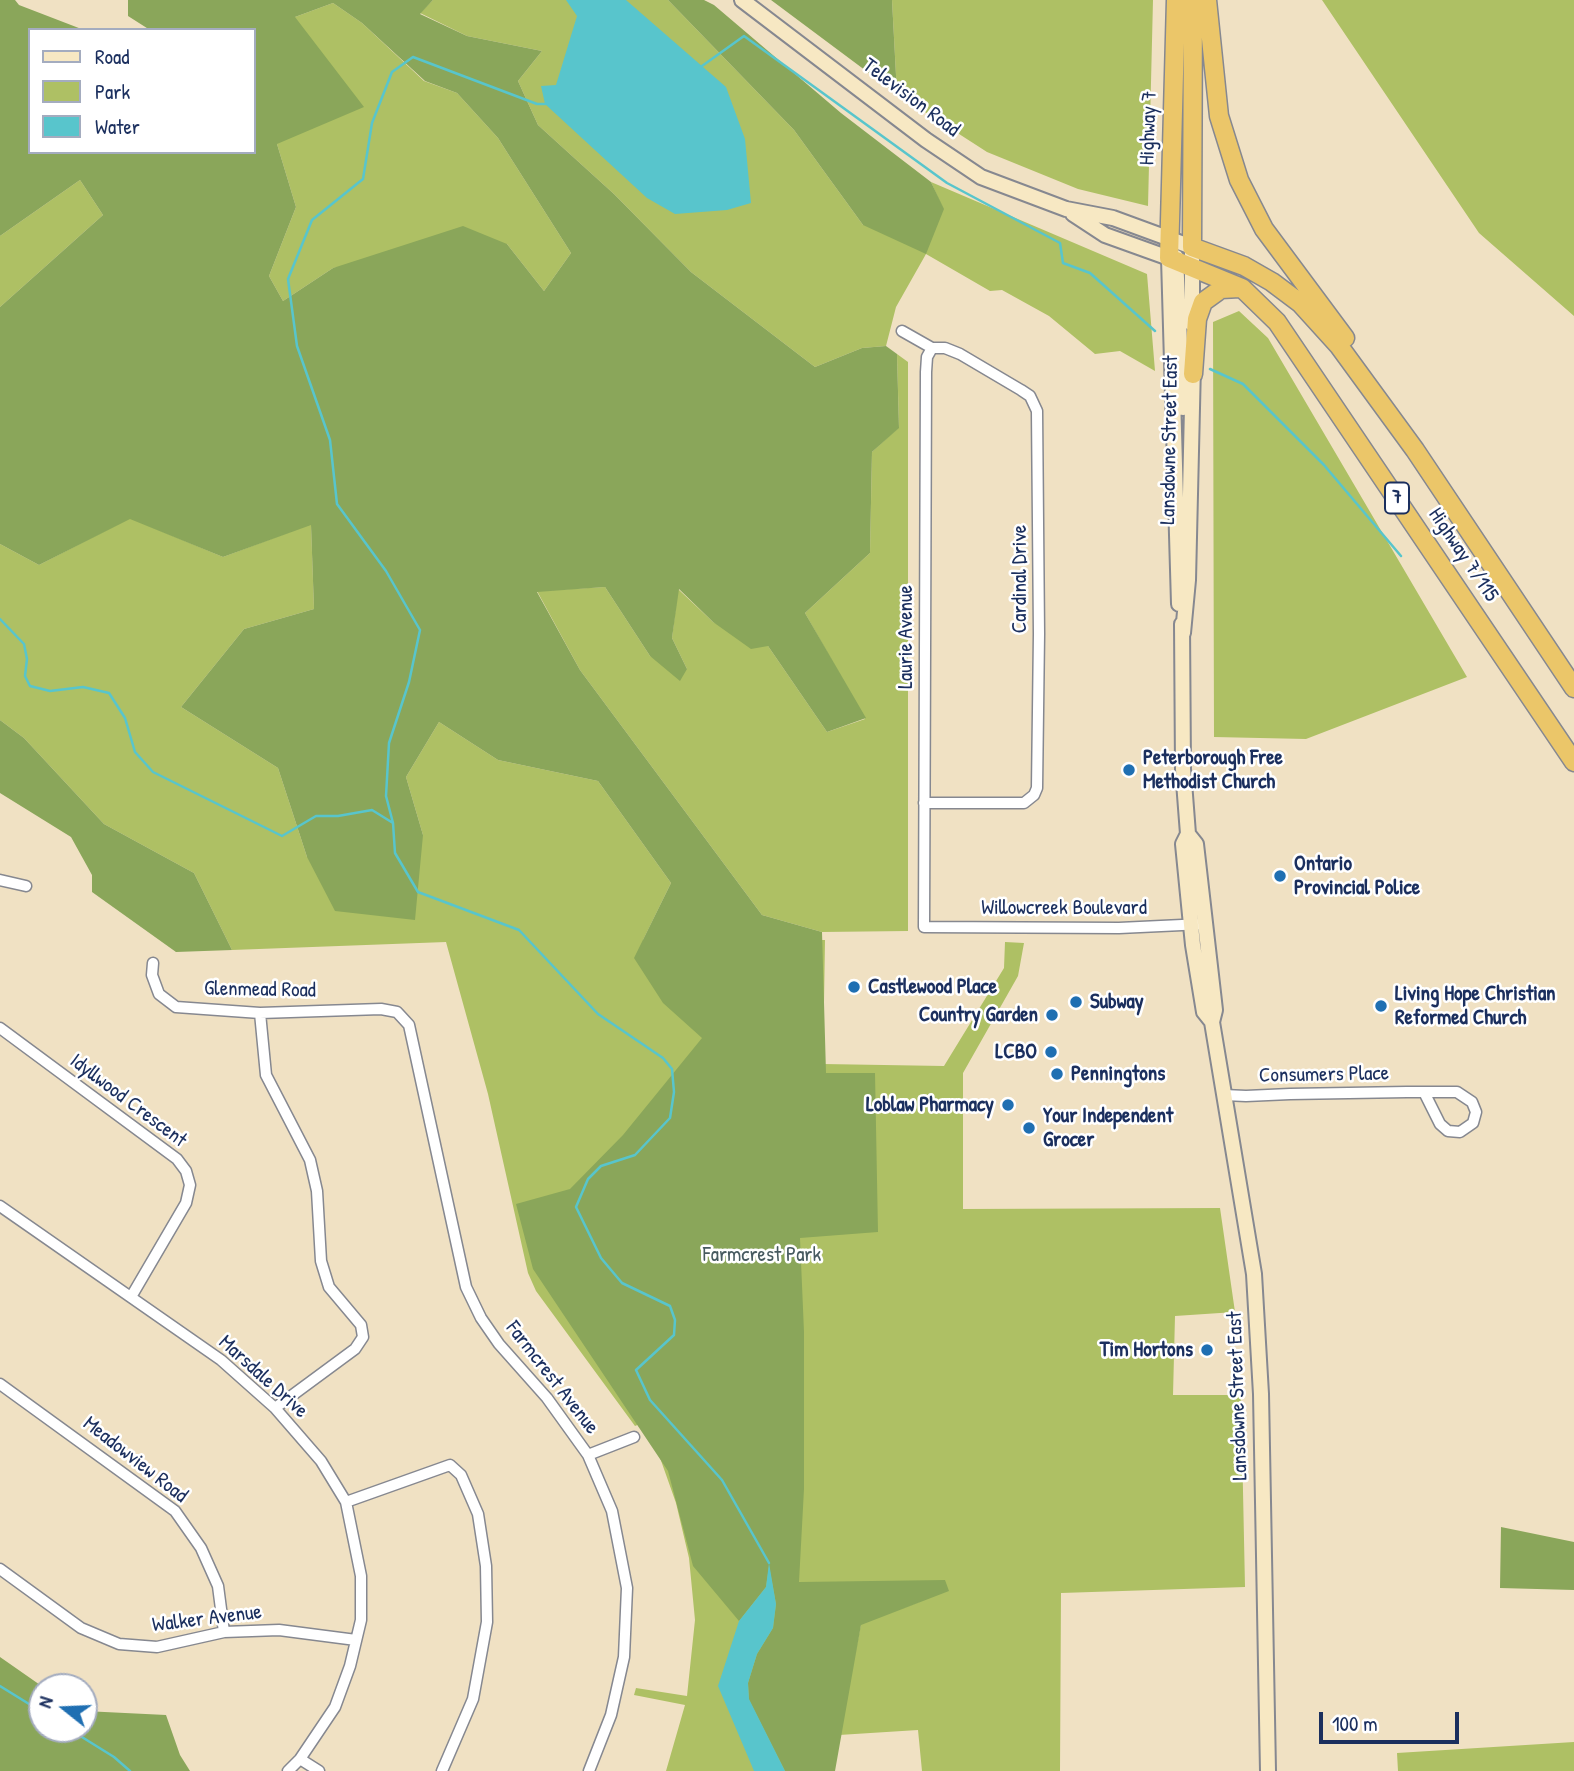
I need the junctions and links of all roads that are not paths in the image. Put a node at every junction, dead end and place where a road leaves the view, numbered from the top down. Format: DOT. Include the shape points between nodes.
graph roads {
  1 [pos="742,0"];
  2 [pos="1176,0"];
  3 [pos="1193,0"];
  4 [pos="1207,0"];
  5 [pos="1066,209"];
  6 [pos="1168,239"];
  7 [pos="1192,247"];
  8 [pos="1179,262"];
  9 [pos="1242,288"];
  10 [pos="902,331"];
  11 [pos="932,348"];
  12 [pos="1193,374"];
  13 [pos="1385,407"];
  14 [pos="1191,514"];
  15 [pos="1183,633"];
  16 [pos="1574,688"];
  17 [pos="1574,762"];
  18 [pos="924,803"];
  19 [pos="0,880"];
  20 [pos="26,886"];
  21 [pos="1197,925"];
  22 [pos="924,927"];
  23 [pos="153,963"];
  24 [pos="397,1012"];
  25 [pos="260,1013"];
  26 [pos="0,1028"];
  27 [pos="1424,1092"];
  28 [pos="1224,1095"];
  29 [pos="0,1206"];
  30 [pos="131,1297"];
  31 [pos="0,1384"];
  32 [pos="275,1408"];
  33 [pos="634,1437"];
  34 [pos="588,1455"];
  35 [pos="346,1502"];
  36 [pos="0,1569"];
  37 [pos="224,1632"];
  38 [pos="356,1640"];
  39 [pos="300,1759"];
  40 [pos="288,1771"];
  41 [pos="319,1771"];
  42 [pos="442,1771"];
  43 [pos="589,1771"];
  44 [pos="1268,1771"];
  1 -- 5 [label="main road, Television Road" via="981,177"];
  2 -- 6 [label="highway, Highway 7"];
  3 -- 7 [label="highway, Highway 7"];
  4 -- 13 [label="highway" via="1219,116 1239,180 1264,229 1326,310"];
  5 -- 6 [label="main road, Television Road" via="1113,218"];
  5 -- 8 [label="main road, Television Road" via="1105,235"];
  6 -- 7 [label="main road, Television Road"];
  6 -- 8 [label="highway, Highway 7"];
  7 -- 8 [label="main road, Lansdowne Street East"];
  7 -- 13 [label="highway, Highway 7/115 / 7" via="1244,266 1285,291 1339,346"];
  8 -- 9 [label="highway, Highway 7/115 / 7"];
  8 -- 12 [label="main road, Lansdowne Street East"];
  8 -- 14 [label="main road" via="1185,465"];
  8 -- 15 [label="main road, Lansdowne Street East" via="1177,577"];
  9 -- 12 [label="highway" via="1220,289 1203,302 1197,319"];
  9 -- 17 [label="highway, Highway 7/115 / 7" via="1287,335"];
  10 -- 11 [label="street, Cardinal Drive"];
  11 -- 18 [label="street, Laurie Avenue" via="926,372"];
  11 -- 18 [label="street, Cardinal Drive" via="960,354 1021,390 1030,396 1037,411 1040,634 1034,795 1024,803"];
  12 -- 14 [label="main road, Lansdowne Street East"];
  13 -- 16 [label="highway, Highway 7/115 / 7"];
  14 -- 15 [label="main road, Lansdowne Street East"];
  15 -- 21 [label="main road, Lansdowne Street East" via="1183,769 1188,834 1196,844"];
  18 -- 22 [label="street, Laurie Avenue"];
  19 -- 20 [label="street"];
  21 -- 22 [label="street, Willowcreek Boulevard"];
  21 -- 28 [label="main road, Lansdowne Street East" via="1215,1010 1212,1022"];
  23 -- 25 [label="street, Glenmead Road" via="159,994 176,1007"];
  24 -- 25 [label="street, Glenmead Road"];
  24 -- 34 [label="street, Farmcrest Avenue" via="409,1025 466,1287 499,1344 547,1398"];
  25 -- 32 [label="street" via="266,1075 310,1160 317,1191 321,1261 329,1287 361,1325 363,1338 355,1349"];
  26 -- 30 [label="street, Idyllwood Crescent" via="177,1159 186,1171 190,1185 186,1203"];
  27 -- 27 [label="street, Consumers Place" via="1440,1124 1448,1130 1460,1132 1473,1123 1476,1112 1467,1096"];
  27 -- 28 [label="street, Consumers Place"];
  28 -- 44 [label="main road, Lansdowne Street East" via="1254,1274 1261,1394"];
  29 -- 30 [label="street, Marsdale Drive"];
  30 -- 32 [label="street, Marsdale Drive" via="221,1360"];
  31 -- 37 [label="street, Meadowview Road" via="175,1511 201,1548 218,1586"];
  32 -- 35 [label="street, Marsdale Drive" via="321,1461"];
  33 -- 34 [label="street"];
  34 -- 43 [label="street, Farmcrest Avenue" via="612,1511 626,1588 624,1657 611,1714"];
  35 -- 38 [label="street, Marsdale Drive" via="361,1576"];
  35 -- 42 [label="street" via="450,1465 461,1475 478,1514 486,1566 487,1622 473,1699"];
  36 -- 37 [label="street, Walker Avenue" via="81,1628 119,1644 157,1647"];
  37 -- 38 [label="street, Walker Avenue" via="279,1630"];
  38 -- 39 [label="street, Marsdale Drive" via="335,1707"];
  39 -- 40 [label="street, Marsdale Drive"];
  39 -- 41 [label="street"];
}
